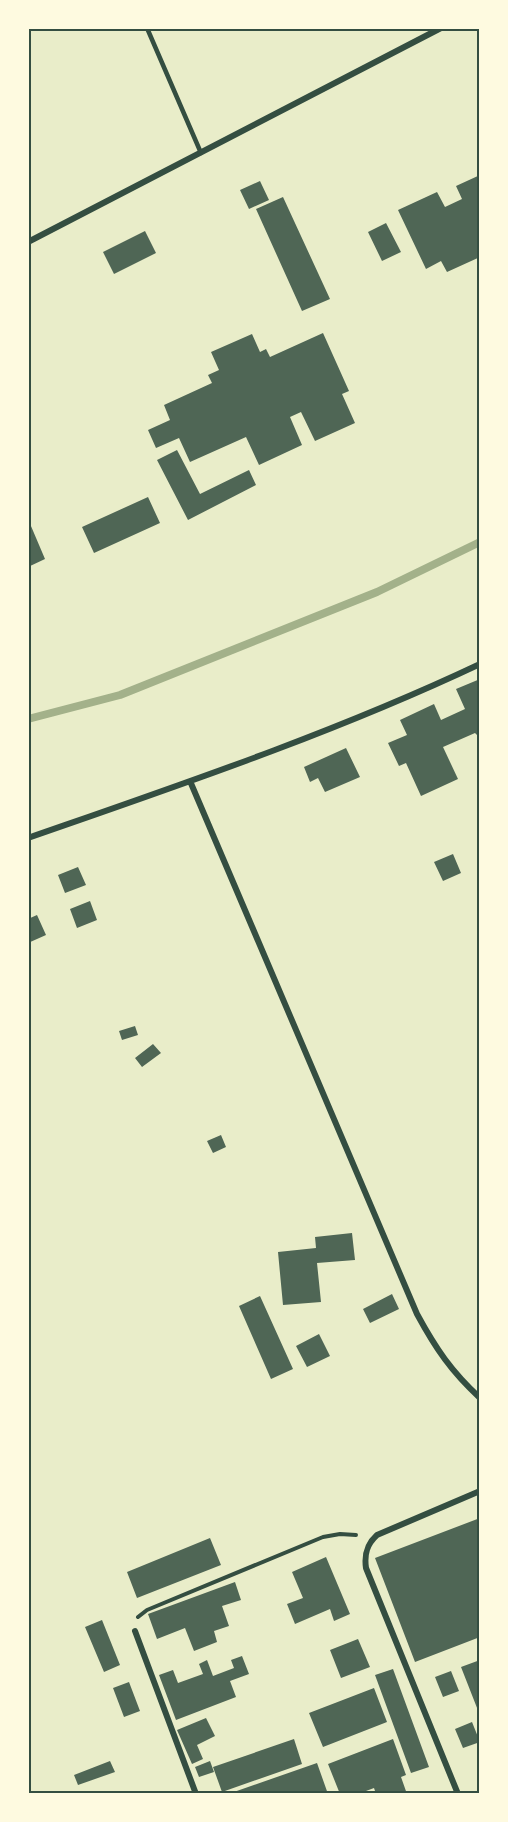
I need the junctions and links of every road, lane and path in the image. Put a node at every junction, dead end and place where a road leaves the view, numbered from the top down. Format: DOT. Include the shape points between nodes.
graph roads {
  1 [pos="147,28"];
  2 [pos="441,28"];
  3 [pos="201,154"];
  4 [pos="28,242"];
  5 [pos="480,664"];
  6 [pos="190,781"];
  7 [pos="28,838"];
  8 [pos="480,1398"];
  9 [pos="480,1491"];
  10 [pos="371,1541"];
  11 [pos="135,1631"];
  12 [pos="196,1794"];
  13 [pos="458,1794"];
  1 -- 3 [label="lane"];
  2 -- 3 [label="street"];
  3 -- 4 [label="street"];
  5 -- 6 [label="street" via="423,691"];
  6 -- 7 [label="street"];
  6 -- 8 [label="street" via="417,1314 435,1348"];
  9 -- 10 [label="street" via="384,1531"];
  10 -- 11 [label="path" via="340,1534 315,1540 147,1610 137,1618"];
  10 -- 13 [label="street" via="364,1558 366,1568"];
  11 -- 12 [label="street"];
}
